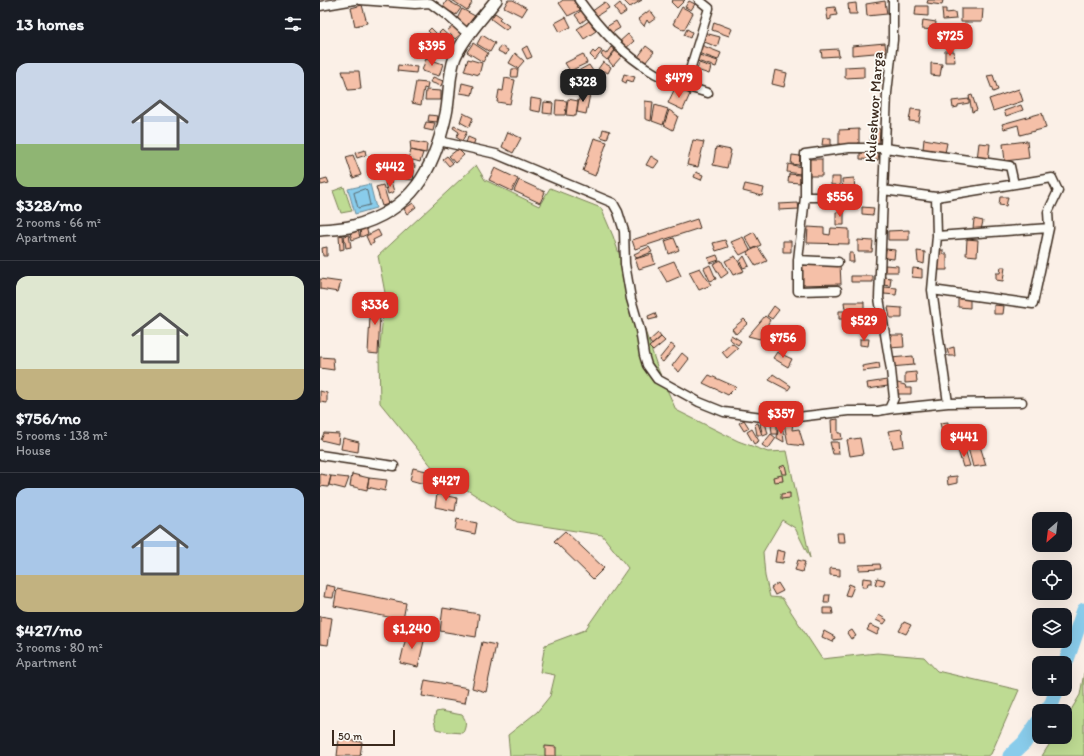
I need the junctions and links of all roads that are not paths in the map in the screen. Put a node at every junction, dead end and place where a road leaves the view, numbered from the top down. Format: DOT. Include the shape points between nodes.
graph roads {
  1 [pos="355,0"];
  2 [pos="360,0"];
  3 [pos="496,0"];
  4 [pos="579,0"];
  5 [pos="699,0"];
  6 [pos="893,0"];
  7 [pos="320,6"];
  8 [pos="469,35"];
  9 [pos="685,86"];
  10 [pos="708,93"];
  11 [pos="439,141"];
  12 [pos="885,148"];
  13 [pos="1014,184"];
  14 [pos="883,190"];
  15 [pos="805,197"];
  16 [pos="838,197"];
  17 [pos="936,197"];
  18 [pos="1049,228"];
  19 [pos="320,230"];
  20 [pos="937,236"];
  21 [pos="798,260"];
  22 [pos="838,262"];
  23 [pos="837,290"];
  24 [pos="932,290"];
  25 [pos="1022,402"];
  26 [pos="948,403"];
  27 [pos="889,409"];
  28 [pos="320,455"];
  29 [pos="394,466"];
  1 -- 7 [label="street"];
  2 -- 8 [label="street" via="430,3"];
  3 -- 8 [label="main road"];
  4 -- 9 [label="street" via="609,38 628,55 652,72"];
  5 -- 9 [label="street" via="709,8"];
  6 -- 12 [label="street, Kuleshwor Marga" via="894,40 887,92"];
  8 -- 11 [label="main road" via="456,56"];
  9 -- 10 [label="street"];
  11 -- 19 [label="main road" via="425,174 409,197 398,207 380,217 353,226"];
  11 -- 27 [label="street" via="496,154 613,203 624,231 625,264 644,355 657,379 699,402 724,412 798,417"];
  12 -- 13 [label="street" via="1010,166"];
  12 -- 14 [label="street, Kuleshwor Marga"];
  12 -- 15 [label="street" via="849,148 806,154"];
  13 -- 17 [label="street"];
  13 -- 18 [label="street" via="1052,178 1058,191 1048,212"];
  14 -- 17 [label="street"];
  14 -- 27 [label="street, Kuleshwor Marga" via="879,298 894,398"];
  15 -- 16 [label="street"];
  15 -- 21 [label="street"];
  17 -- 20 [label="street"];
  18 -- 20 [label="street"];
  18 -- 24 [label="street" via="1033,304"];
  20 -- 24 [label="street"];
  21 -- 22 [label="street"];
  21 -- 23 [label="street" via="798,291"];
  24 -- 26 [label="street"];
  25 -- 26 [label="street"];
  26 -- 27 [label="street"];
  28 -- 29 [label="street"];
}
